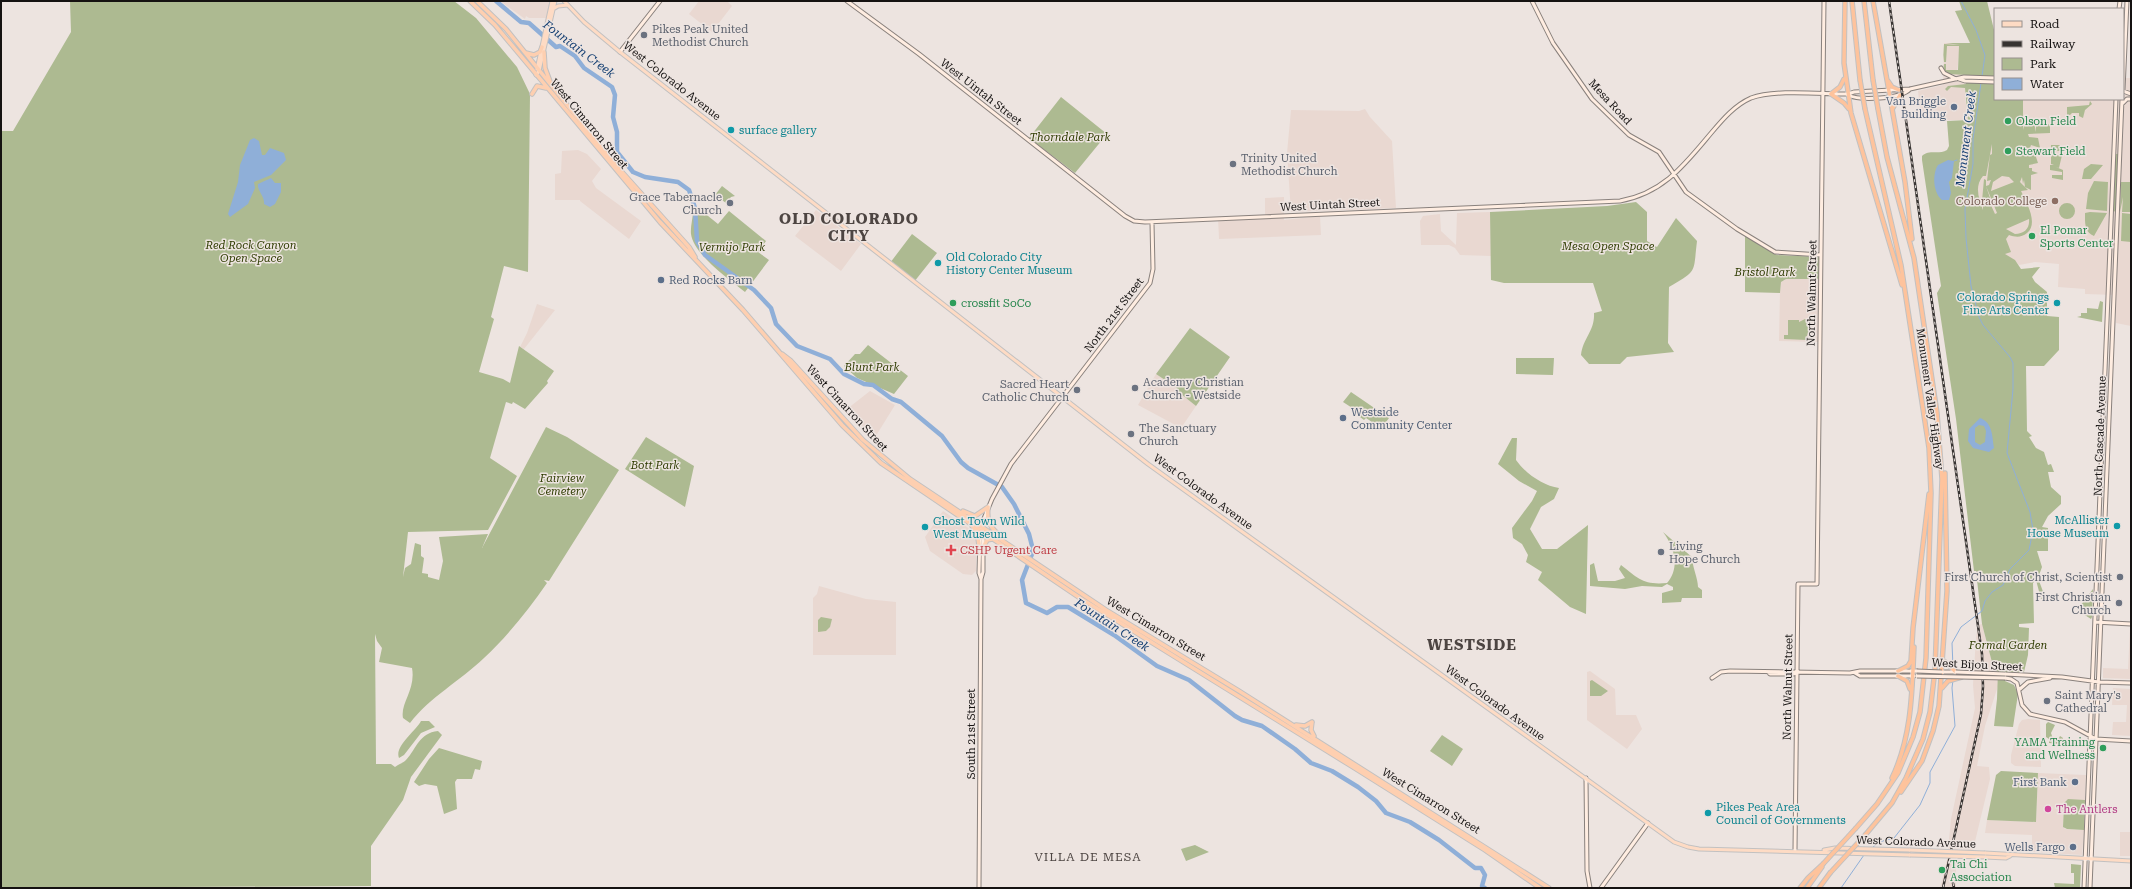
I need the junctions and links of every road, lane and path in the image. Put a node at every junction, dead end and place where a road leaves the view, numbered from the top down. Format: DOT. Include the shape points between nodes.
graph roads {
  1 [pos="470,1"];
  2 [pos="477,1"];
  3 [pos="552,1"];
  4 [pos="555,1"];
  5 [pos="564,1"];
  6 [pos="660,1"];
  7 [pos="847,1"];
  8 [pos="1532,1"];
  9 [pos="1824,1"];
  10 [pos="1845,1"];
  11 [pos="1852,1"];
  12 [pos="1864,1"];
  13 [pos="1873,1"];
  14 [pos="2127,1"];
  15 [pos="568,6"];
  16 [pos="554,9"];
  17 [pos="547,33"];
  18 [pos="512,38"];
  19 [pos="544,44"];
  20 [pos="544,52"];
  21 [pos="620,52"];
  22 [pos="1941,68"];
  23 [pos="2124,68"];
  24 [pos="537,72"];
  25 [pos="1845,76"];
  26 [pos="1994,78"];
  27 [pos="1958,79"];
  28 [pos="1887,80"];
  29 [pos="1994,82"];
  30 [pos="1910,89"];
  31 [pos="549,90"];
  32 [pos="1899,90"];
  33 [pos="1889,91"];
  34 [pos="556,92"];
  35 [pos="532,94"];
  36 [pos="1823,94"];
  37 [pos="1831,94"];
  38 [pos="1848,94"];
  39 [pos="1900,95"];
  40 [pos="1890,97"];
  41 [pos="2131,98"];
  42 [pos="2116,100"];
  43 [pos="2122,100"];
  44 [pos="2122,104"];
  45 [pos="1892,109"];
  46 [pos="1851,113"];
  47 [pos="1674,175"];
  48 [pos="1152,223"];
  49 [pos="1821,255"];
  50 [pos="695,258"];
  51 [pos="1914,258"];
  52 [pos="1907,304"];
  53 [pos="780,352"];
  54 [pos="1062,397"];
  55 [pos="1941,446"];
  56 [pos="1931,471"];
  57 [pos="988,507"];
  58 [pos="954,508"];
  59 [pos="958,516"];
  60 [pos="982,526"];
  61 [pos="982,531"];
  62 [pos="997,541"];
  63 [pos="1005,541"];
  64 [pos="981,546"];
  65 [pos="1915,614"];
  66 [pos="2094,622"];
  67 [pos="2101,622"];
  68 [pos="2131,624"];
  69 [pos="1943,660"];
  70 [pos="1915,671"];
  71 [pos="1942,672"];
  72 [pos="1956,672"];
  73 [pos="1797,673"];
  74 [pos="1898,674"];
  75 [pos="1912,676"];
  76 [pos="2005,676"];
  77 [pos="1942,677"];
  78 [pos="1963,677"];
  79 [pos="2052,677"];
  80 [pos="1712,678"];
  81 [pos="2092,681"];
  82 [pos="2099,682"];
  83 [pos="2131,683"];
  84 [pos="2020,689"];
  85 [pos="1941,691"];
  86 [pos="1911,694"];
  87 [pos="1282,718"];
  88 [pos="2090,734"];
  89 [pos="2096,739"];
  90 [pos="2131,741"];
  91 [pos="1326,746"];
  92 [pos="1586,778"];
  93 [pos="1883,796"];
  94 [pos="1892,804"];
  95 [pos="1648,822"];
  96 [pos="1795,850"];
  97 [pos="1822,851"];
  98 [pos="1985,855"];
  99 [pos="2085,859"];
  100 [pos="2092,860"];
  101 [pos="2131,861"];
  102 [pos="1823,864"];
  103 [pos="979,888"];
  104 [pos="1540,888"];
  105 [pos="1549,888"];
  106 [pos="1590,888"];
  107 [pos="1601,888"];
  108 [pos="1800,888"];
  109 [pos="1807,888"];
  110 [pos="1819,888"];
  111 [pos="2084,888"];
  112 [pos="2090,888"];
  1 -- 24 [label="highway, West Cimarron Street"];
  2 -- 18 [label="highway, West Cimarron Street"];
  3 -- 17 [label="main road"];
  4 -- 16 [label="main road"];
  5 -- 15 [label="main road, West Colorado Avenue"];
  6 -- 21 [label="main road"];
  7 -- 48 [label="main road, West Uintah Street" via="919,54 1125,216 1134,221"];
  8 -- 47 [label="main road, Mesa Road" via="1553,43 1592,99 1629,135 1657,150"];
  9 -- 36 [label="main road, North Walnut Street"];
  10 -- 25 [label="highway"];
  11 -- 52 [label="highway, Monument Valley Highway, bridge" via="1865,109 1897,243"];
  12 -- 51 [label="highway, Monument Valley Highway, bridge" via="1873,80 1887,157"];
  13 -- 28 [label="highway"];
  14 -- 23 [label="main road"];
  15 -- 16 [label="main road" via="559,5"];
  15 -- 21 [label="main road, West Colorado Avenue"];
  16 -- 17 [label="main road"];
  17 -- 19 [label="main road"];
  18 -- 19 [label="highway" via="528,54 536,55"];
  18 -- 24 [label="highway, West Cimarron Street"];
  19 -- 20 [label="main road"];
  19 -- 24 [label="main road"];
  20 -- 24 [label="main road"];
  20 -- 34 [label="highway" via="545,68"];
  21 -- 54 [label="main road, West Colorado Avenue"];
  22 -- 27 [label="main road" via="1944,73"];
  24 -- 31 [label="highway, West Cimarron Street"];
  24 -- 34 [label="highway, West Cimarron Street"];
  25 -- 37 [label="highway" via="1840,87"];
  25 -- 38 [label="highway"];
  26 -- 27 [label="main road, West Uintah Street"];
  27 -- 29 [label="main road"];
  27 -- 30 [label="main road, West Uintah Street"];
  28 -- 32 [label="highway" via="1892,87"];
  28 -- 33 [label="highway"];
  30 -- 32 [label="main road, West Uintah Street"];
  30 -- 39 [label="main road, West Uintah Street"];
  31 -- 35 [label="highway" via="537,86"];
  31 -- 50 [label="highway, West Cimarron Street" via="637,196"];
  32 -- 33 [label="main road, West Uintah Street"];
  33 -- 38 [label="main road, West Uintah Street"];
  33 -- 40 [label="highway"];
  34 -- 50 [label="highway, West Cimarron Street" via="613,162 689,247"];
  36 -- 37 [label="main road, West Uintah Street"];
  36 -- 47 [label="main road, West Uintah Street" via="1770,94 1746,100 1730,112"];
  36 -- 49 [label="main road, North Walnut Street"];
  37 -- 38 [label="main road, West Uintah Street"];
  37 -- 46 [label="highway" via="1844,103"];
  38 -- 40 [label="main road, West Uintah Street" via="1854,97"];
  38 -- 46 [label="highway"];
  39 -- 40 [label="main road, West Uintah Street"];
  39 -- 45 [label="highway"];
  40 -- 45 [label="highway"];
  41 -- 44 [label="main road"];
  42 -- 66 [label="main road, North Cascade Avenue"];
  43 -- 44 [label="main road, North Cascade Avenue"];
  44 -- 67 [label="main road, North Cascade Avenue"];
  45 -- 51 [label="highway" via="1905,182"];
  46 -- 52 [label="highway" via="1893,249"];
  47 -- 48 [label="main road, West Uintah Street" via="1651,191 1620,201"];
  47 -- 49 [label="main road, Mesa Road" via="1693,197 1770,250 1783,254"];
  48 -- 54 [label="main road, North 21st Street" via="1153,269 1150,283"];
  49 -- 73 [label="main road, North Walnut Street" via="1817,584 1798,584"];
  50 -- 53 [label="highway, West Cimarron Street"];
  51 -- 55 [label="highway, Monument Valley Highway"];
  52 -- 56 [label="highway, Monument Valley Highway"];
  53 -- 58 [label="highway, West Cimarron Street" via="877,454"];
  53 -- 59 [label="highway, West Cimarron Street" via="794,372 871,455 904,481"];
  54 -- 57 [label="main road" via="1017,455"];
  54 -- 92 [label="main road, West Colorado Avenue" via="1181,488"];
  55 -- 69 [label="highway" via="1947,528"];
  55 -- 94 [label="highway, Monument Valley Highway" via="1940,574 1934,692 1921,745"];
  56 -- 65 [label="highway"];
  56 -- 93 [label="highway, Monument Valley Highway" via="1926,658 1922,702 1907,752 1898,773"];
  57 -- 58 [label="highway" via="976,516"];
  57 -- 60 [label="main road"];
  57 -- 63 [label="highway" via="987,520 990,526"];
  58 -- 60 [label="highway, West Cimarron Street"];
  59 -- 61 [label="highway, West Cimarron Street"];
  59 -- 64 [label="highway" via="977,532"];
  60 -- 61 [label="main road"];
  60 -- 63 [label="highway, West Cimarron Street"];
  61 -- 62 [label="highway, West Cimarron Street"];
  61 -- 64 [label="main road, South 21st Street"];
  62 -- 64 [label="highway" via="989,539"];
  62 -- 104 [label="highway, West Cimarron Street" via="1087,602 1473,842"];
  63 -- 87 [label="highway, West Cimarron Street" via="1106,610"];
  64 -- 103 [label="main road, South 21st Street"];
  65 -- 70 [label="highway"];
  65 -- 74 [label="highway" via="1911,661"];
  66 -- 67 [label="main road"];
  66 -- 81 [label="main road, North Cascade Avenue"];
  67 -- 68 [label="main road"];
  67 -- 82 [label="main road, North Cascade Avenue"];
  69 -- 71 [label="highway"];
  69 -- 72 [label="highway"];
  70 -- 71 [label="main road, West Bijou Street, bridge"];
  70 -- 74 [label="main road, West Bijou Street"];
  70 -- 75 [label="highway"];
  71 -- 72 [label="main road, West Bijou Street"];
  71 -- 77 [label="highway, bridge"];
  72 -- 76 [label="main road, West Bijou Street, bridge"];
  73 -- 74 [label="main road, West Bijou Street" via="1860,676"];
  73 -- 80 [label="main road, West Bijou Street" via="1727,671"];
  73 -- 96 [label="main road, North Walnut Street"];
  74 -- 75 [label="main road, West Bijou Street"];
  74 -- 86 [label="highway" via="1908,683"];
  75 -- 77 [label="main road, West Bijou Street, bridge"];
  75 -- 86 [label="highway"];
  76 -- 78 [label="main road, West Bijou Street, bridge"];
  76 -- 79 [label="main road, West Bijou Street"];
  76 -- 84 [label="main road" via="2014,681"];
  77 -- 78 [label="main road, West Bijou Street, bridge"];
  77 -- 85 [label="highway"];
  78 -- 85 [label="highway" via="1948,682"];
  79 -- 81 [label="main road, West Bijou Street"];
  79 -- 84 [label="main road" via="2028,682"];
  81 -- 82 [label="main road, West Bijou Street"];
  81 -- 88 [label="main road, North Cascade Avenue"];
  82 -- 83 [label="main road, West Bijou Street"];
  82 -- 89 [label="main road, North Cascade Avenue"];
  84 -- 88 [label="main road" via="2022,705 2030,714 2065,722"];
  85 -- 94 [label="highway" via="1933,731 1922,761"];
  86 -- 93 [label="highway" via="1907,738"];
  87 -- 91 [label="highway, West Cimarron Street"];
  87 -- 91 [label="highway" via="1301,727 1312,722 1312,733"];
  88 -- 89 [label="main road"];
  88 -- 99 [label="main road, North Cascade Avenue"];
  89 -- 90 [label="main road"];
  89 -- 100 [label="main road, North Cascade Avenue"];
  91 -- 105 [label="highway, West Cimarron Street"];
  92 -- 95 [label="main road, West Colorado Avenue"];
  92 -- 106 [label="main road" via="1587,871"];
  93 -- 102 [label="highway, Monument Valley Highway, bridge"];
  94 -- 110 [label="highway, Monument Valley Highway, bridge"];
  95 -- 96 [label="main road, West Colorado Avenue" via="1674,842 1693,848"];
  95 -- 107 [label="main road"];
  96 -- 97 [label="main road, West Colorado Avenue"];
  97 -- 98 [label="main road, West Colorado Avenue, bridge"];
  97 -- 98 [label="main road, West Colorado Avenue, bridge" via="1835,848"];
  98 -- 99 [label="main road, West Colorado Avenue"];
  99 -- 100 [label="main road, West Colorado Avenue"];
  99 -- 111 [label="main road, North Cascade Avenue"];
  100 -- 101 [label="main road, West Colorado Avenue"];
  100 -- 112 [label="main road, North Cascade Avenue"];
  102 -- 108 [label="highway"];
  102 -- 109 [label="highway, Monument Valley Highway"];
}
